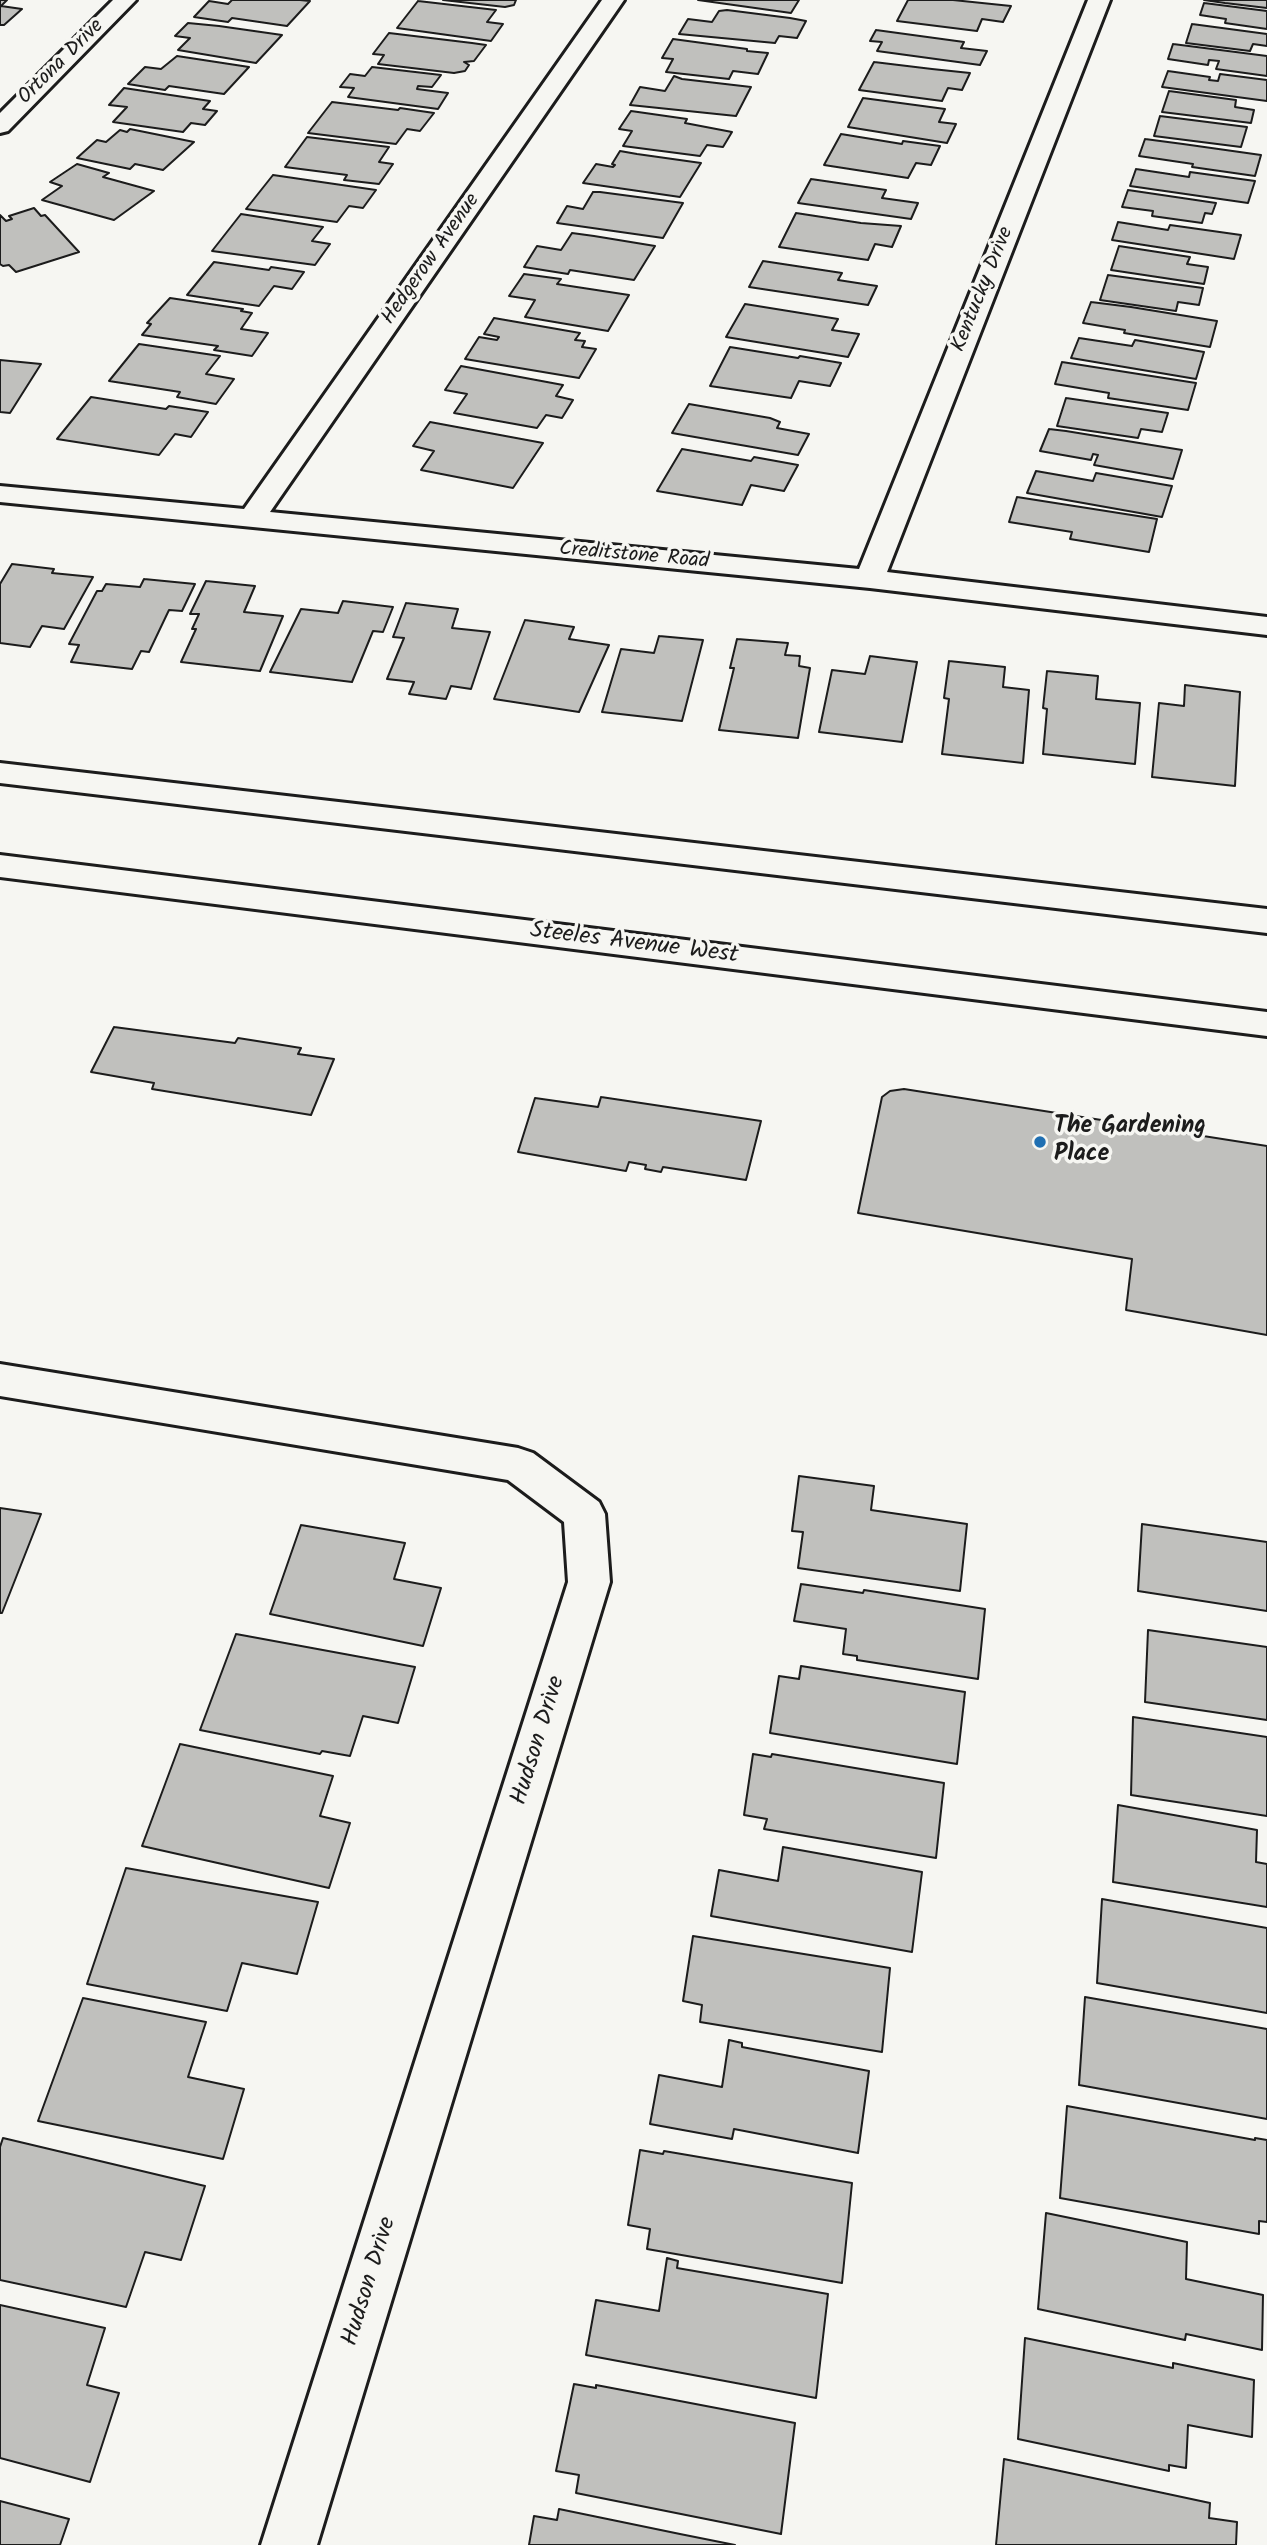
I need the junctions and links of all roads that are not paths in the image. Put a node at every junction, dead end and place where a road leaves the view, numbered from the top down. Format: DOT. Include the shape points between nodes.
graph roads {
  1 [pos="125,0"];
  2 [pos="613,0"];
  3 [pos="1099,0"];
  4 [pos="0,126"];
  5 [pos="0,494"];
  6 [pos="251,519"];
  7 [pos="870,579"];
  8 [pos="1267,626"];
  9 [pos="0,773"];
  10 [pos="0,866"];
  11 [pos="1267,921"];
  12 [pos="1267,1024"];
  13 [pos="0,1380"];
  14 [pos="289,2545"];
  1 -- 4 [label="street, Ortona Drive"];
  2 -- 6 [label="street, Hedgerow Avenue"];
  3 -- 7 [label="street, Kentucky Drive"];
  5 -- 6 [label="street, Creditstone Road"];
  6 -- 7 [label="street, Creditstone Road"];
  7 -- 8 [label="street, Creditstone Road"];
  9 -- 11 [label="street"];
  10 -- 12 [label="street, Steeles Avenue West"];
  13 -- 14 [label="street, Hudson Drive" via="518,1465 583,1514 589,1582"];
}
